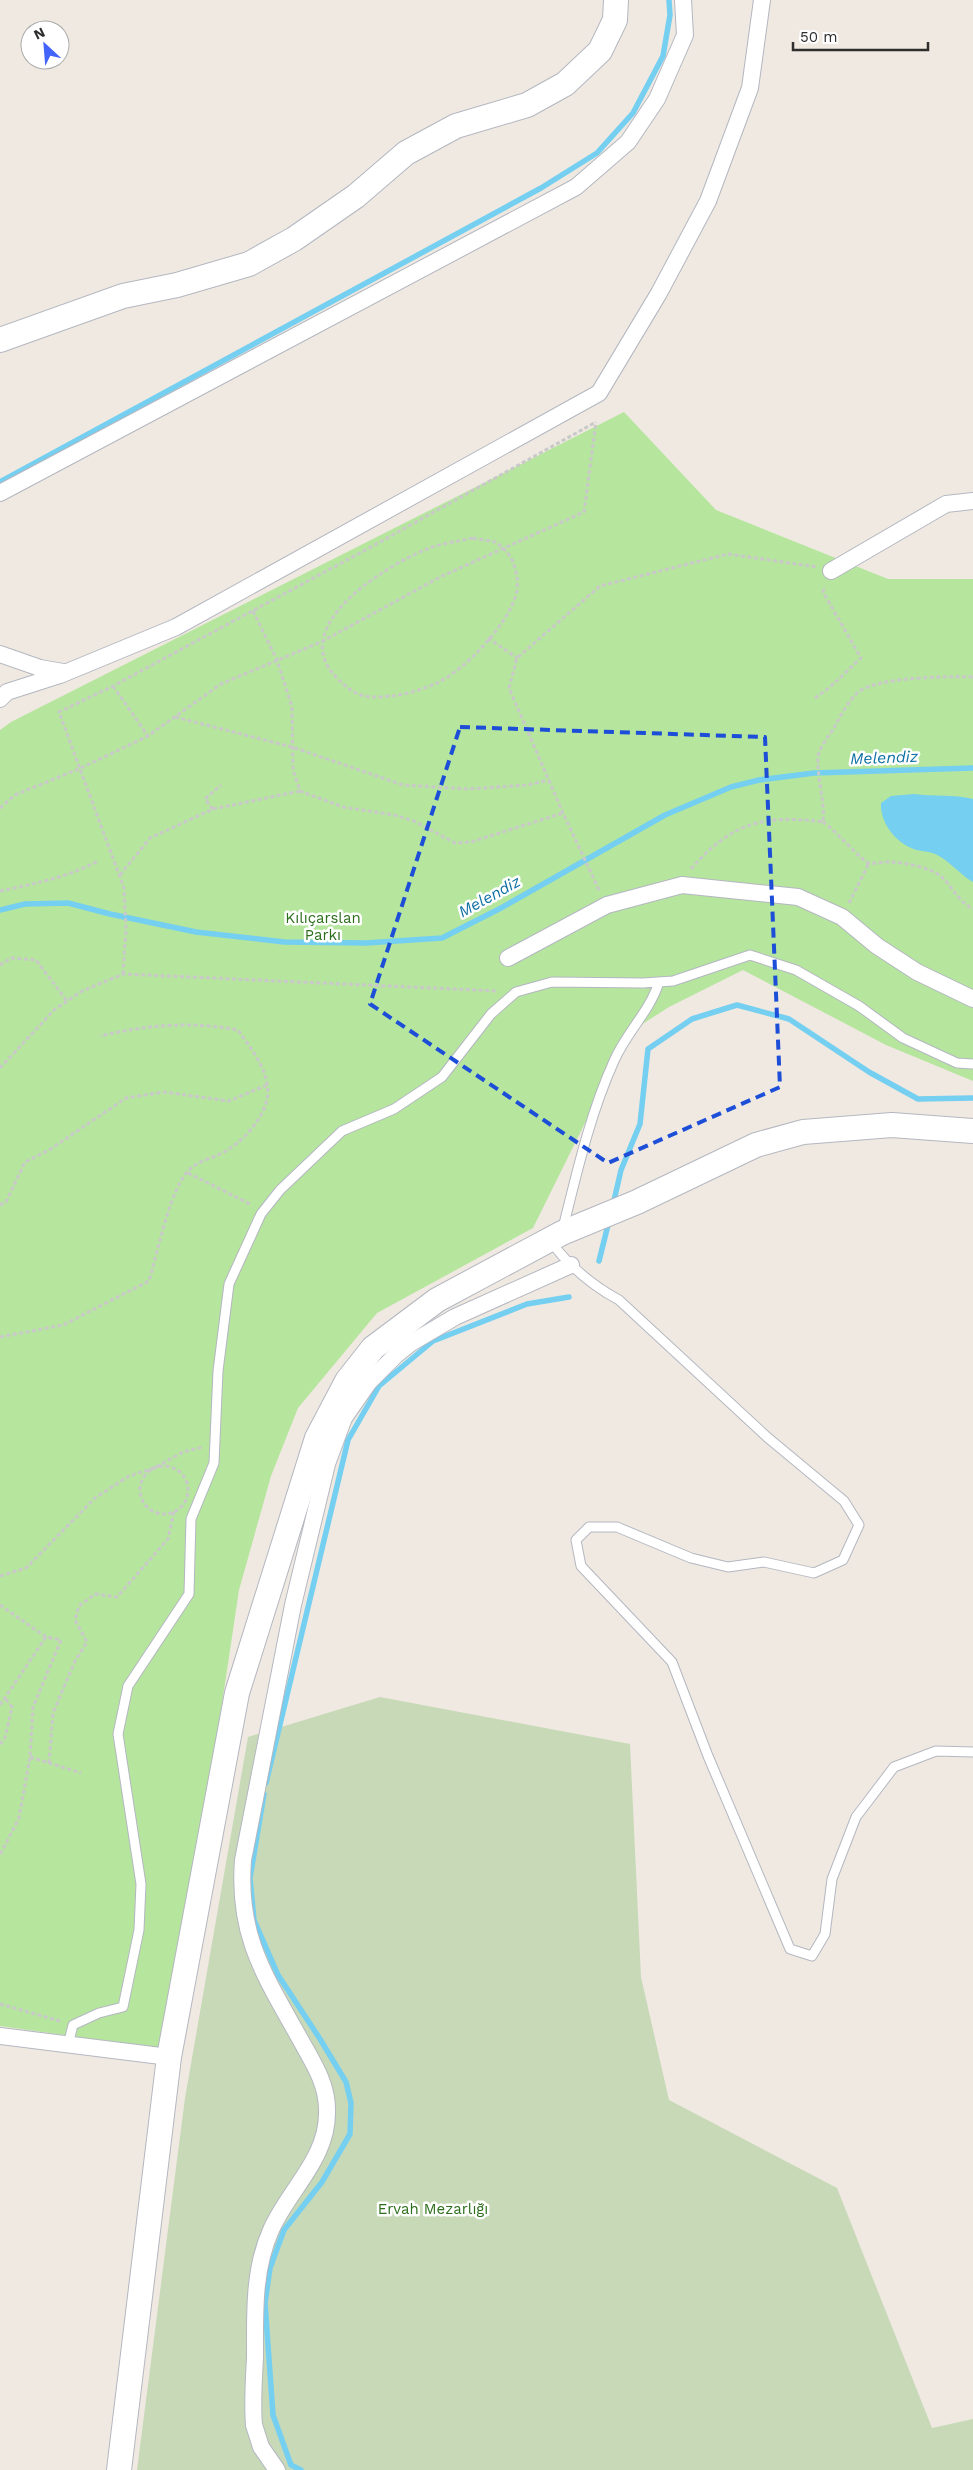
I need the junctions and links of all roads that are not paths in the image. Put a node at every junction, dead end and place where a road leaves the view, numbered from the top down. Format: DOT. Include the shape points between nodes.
graph roads {
  1 [pos="616,0"];
  2 [pos="683,0"];
  3 [pos="762,0"];
  4 [pos="0,340"];
  5 [pos="0,494"];
  6 [pos="973,501"];
  7 [pos="831,571"];
  8 [pos="0,654"];
  9 [pos="66,672"];
  10 [pos="0,699"];
  11 [pos="508,958"];
  12 [pos="659,982"];
  13 [pos="973,999"];
  14 [pos="973,1064"];
  15 [pos="973,1130"];
  16 [pos="556,1237"];
  17 [pos="571,1265"];
  18 [pos="973,1752"];
  19 [pos="0,2036"];
  20 [pos="68,2045"];
  21 [pos="169,2057"];
  22 [pos="119,2470"];
  23 [pos="277,2470"];
  1 -- 4 [label="main road" via="615,20 600,51 565,84 527,105 456,126 406,153 356,196 294,239 249,264 177,285 123,296"];
  2 -- 5 [label="street" via="685,35 657,99 628,142 576,187"];
  3 -- 9 [label="street" via="750,88 708,202 599,394 176,627"];
  6 -- 7 [label="street" via="946,504"];
  8 -- 9 [label="street" via="40,668"];
  9 -- 10 [label="street" via="7,692"];
  11 -- 13 [label="street" via="607,905 682,885 798,896 842,917 877,946 917,972"];
  12 -- 14 [label="lane" via="673,981 750,955 796,970 859,1006 902,1038 957,1063"];
  12 -- 16 [label="lane" via="652,1000 626,1037 606,1080"];
  12 -- 20 [label="lane" via="552,982 516,992 491,1014 442,1077 394,1109 342,1131 304,1165 264,1211 229,1284 218,1371 214,1463 191,1520 189,1594 128,1686 118,1734 141,1884 139,1930 123,2007 73,2025"];
  15 -- 16 [label="main road" via="892,1125 803,1132 756,1146"];
  16 -- 17 [label="lane"];
  16 -- 21 [label="main road" via="436,1300 374,1348 347,1381 317,1438 238,1693"];
  17 -- 18 [label="lane" via="594,1286 619,1300 767,1437 844,1501 859,1524 843,1560 814,1573 764,1562 728,1567 691,1558 617,1527 589,1527 576,1540 581,1566 672,1662 790,1949 812,1956 825,1934 832,1879 856,1817 894,1767 936,1751"];
  17 -- 23 [label="street" via="455,1317 396,1355 357,1398 344,1418 327,1464 293,1605 241,1881 244,1920 255,1956 320,2078 327,2106 323,2144 271,2230 256,2281 254,2425 261,2447"];
  19 -- 20 [label="street"];
  20 -- 21 [label="street"];
  21 -- 22 [label="main road"];
}
